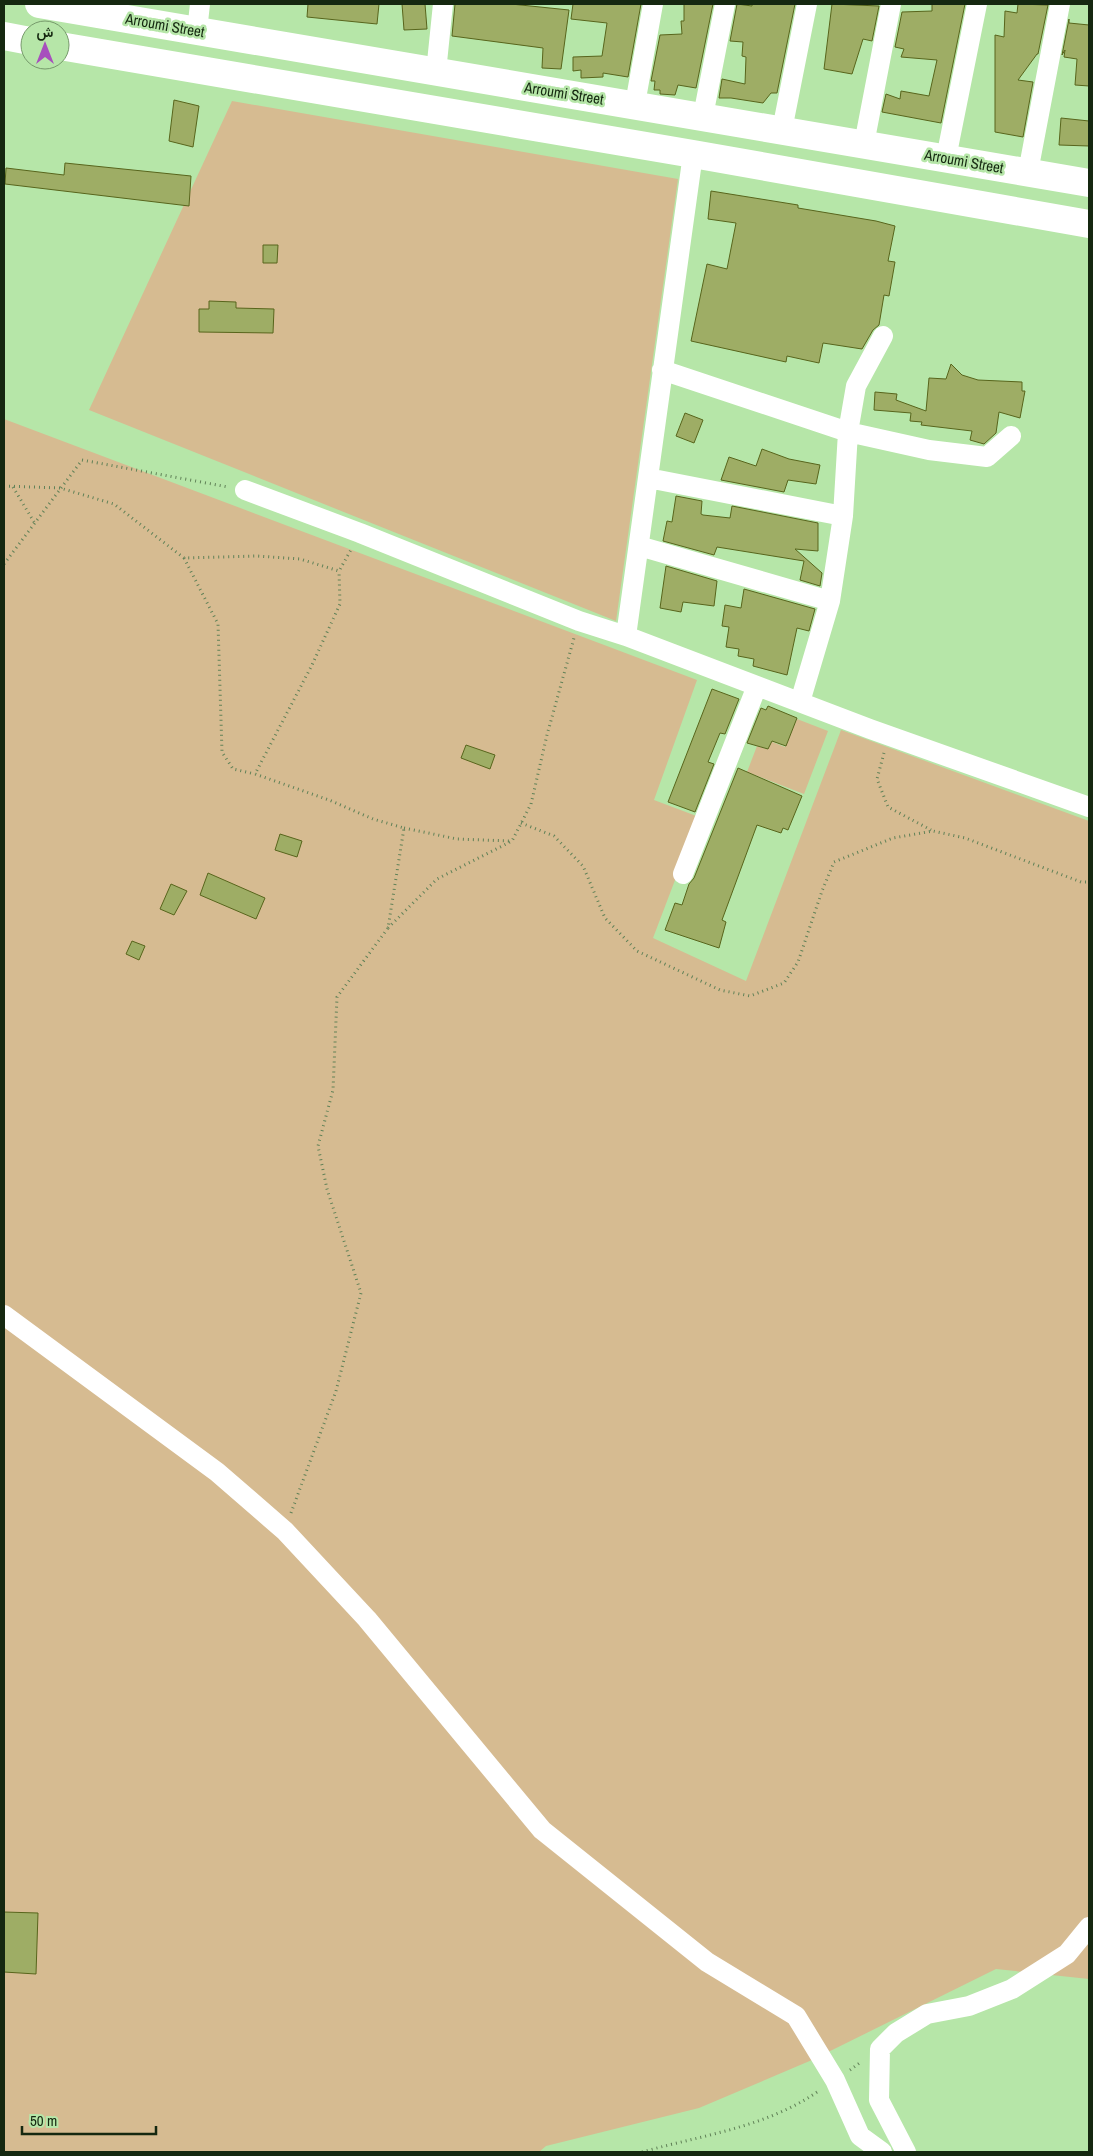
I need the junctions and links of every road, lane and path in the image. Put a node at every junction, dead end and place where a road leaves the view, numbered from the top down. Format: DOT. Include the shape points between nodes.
graph roads {
  1 [pos="39,4"];
  2 [pos="200,4"];
  3 [pos="443,4"];
  4 [pos="653,4"];
  5 [pos="724,4"];
  6 [pos="807,4"];
  7 [pos="891,4"];
  8 [pos="977,4"];
  9 [pos="1060,4"];
  10 [pos="118,10"];
  11 [pos="198,31"];
  12 [pos="4,36"];
  13 [pos="20,38"];
  14 [pos="70,48"];
  15 [pos="436,72"];
  16 [pos="635,104"];
  17 [pos="703,116"];
  18 [pos="782,130"];
  19 [pos="864,144"];
  20 [pos="693,154"];
  21 [pos="946,158"];
  22 [pos="1028,172"];
  23 [pos="1089,183"];
  24 [pos="1089,224"];
  25 [pos="883,336"];
  26 [pos="662,370"];
  27 [pos="848,432"];
  28 [pos="1011,436"];
  29 [pos="648,478"];
  30 [pos="4,486"];
  31 [pos="12,486"];
  32 [pos="60,488"];
  33 [pos="245,490"];
  34 [pos="843,516"];
  35 [pos="34,522"];
  36 [pos="360,533"];
  37 [pos="639,546"];
  38 [pos="184,558"];
  39 [pos="4,564"];
  40 [pos="339,571"];
  41 [pos="830,601"];
  42 [pos="579,621"];
  43 [pos="626,636"];
  44 [pos="757,686"];
  45 [pos="800,702"];
  46 [pos="889,736"];
  47 [pos="255,774"];
  48 [pos="1089,807"];
  49 [pos="522,823"];
  50 [pos="404,828"];
  51 [pos="932,831"];
  52 [pos="512,841"];
  53 [pos="683,874"];
  54 [pos="1089,882"];
  55 [pos="388,928"];
  56 [pos="4,1315"];
  57 [pos="285,1531"];
  58 [pos="1089,1928"];
  59 [pos="880,2049"];
  60 [pos="835,2080"];
  61 [pos="642,2152"];
  62 [pos="882,2152"];
  63 [pos="906,2152"];
  1 -- 10 [label="main road, Arroumi Street"];
  2 -- 11 [label="street"];
  3 -- 15 [label="street"];
  4 -- 16 [label="street"];
  5 -- 17 [label="street"];
  6 -- 18 [label="street"];
  7 -- 19 [label="street"];
  8 -- 21 [label="street"];
  9 -- 22 [label="street"];
  10 -- 11 [label="main road, Arroumi Street"];
  11 -- 15 [label="main road, Arroumi Street"];
  12 -- 13 [label="main road"];
  14 -- 20 [label="main road"];
  15 -- 16 [label="main road, Arroumi Street"];
  16 -- 17 [label="main road, Arroumi Street"];
  17 -- 18 [label="main road, Arroumi Street"];
  18 -- 19 [label="main road, Arroumi Street"];
  19 -- 21 [label="main road, Arroumi Street"];
  20 -- 24 [label="main road"];
  20 -- 26 [label="street"];
  21 -- 22 [label="main road, Arroumi Street"];
  22 -- 23 [label="main road, Arroumi Street"];
  25 -- 27 [label="street" via="856,386"];
  26 -- 27 [label="street"];
  26 -- 29 [label="street"];
  27 -- 28 [label="street" via="929,450 987,457"];
  27 -- 34 [label="street"];
  29 -- 34 [label="street"];
  29 -- 37 [label="street"];
  30 -- 31 [label="path"];
  31 -- 32 [label="path"];
  31 -- 35 [label="path"];
  32 -- 33 [label="path" via="82,460"];
  32 -- 35 [label="path"];
  32 -- 38 [label="path" via="114,504"];
  33 -- 36 [label="street"];
  34 -- 41 [label="street"];
  35 -- 39 [label="path"];
  36 -- 40 [label="path"];
  36 -- 42 [label="street"];
  37 -- 41 [label="street"];
  37 -- 43 [label="street"];
  38 -- 40 [label="path" via="291,558"];
  38 -- 47 [label="path" via="218,624 222,752 232,769"];
  40 -- 47 [label="path" via="340,604 312,666"];
  41 -- 45 [label="street"];
  42 -- 43 [label="street"];
  42 -- 49 [label="path" via="531,804"];
  43 -- 44 [label="street"];
  44 -- 45 [label="street"];
  44 -- 53 [label="street"];
  45 -- 46 [label="street"];
  46 -- 48 [label="street"];
  46 -- 51 [label="path" via="877,779 888,807"];
  47 -- 50 [label="path" via="329,800 372,820"];
  49 -- 51 [label="path" via="554,836 582,866 605,918 637,951 720,990 750,996 784,983 798,962 834,862 893,838"];
  49 -- 52 [label="path"];
  50 -- 52 [label="path" via="457,839"];
  50 -- 55 [label="path"];
  51 -- 54 [label="path" via="965,838 1081,882"];
  52 -- 55 [label="path" via="437,879"];
  55 -- 57 [label="path" via="337,997 333,1090 318,1146 327,1190 361,1293 336,1391"];
  56 -- 57 [label="street" via="217,1472"];
  57 -- 60 [label="street" via="367,1619 542,1830 707,1962 796,2016"];
  58 -- 59 [label="street" via="1067,1954 1012,1990 969,2006 927,2014 896,2033"];
  59 -- 60 [label="path"];
  59 -- 63 [label="street" via="879,2100"];
  60 -- 61 [label="path" via="780,2114"];
  60 -- 62 [label="street" via="860,2136"];
}
